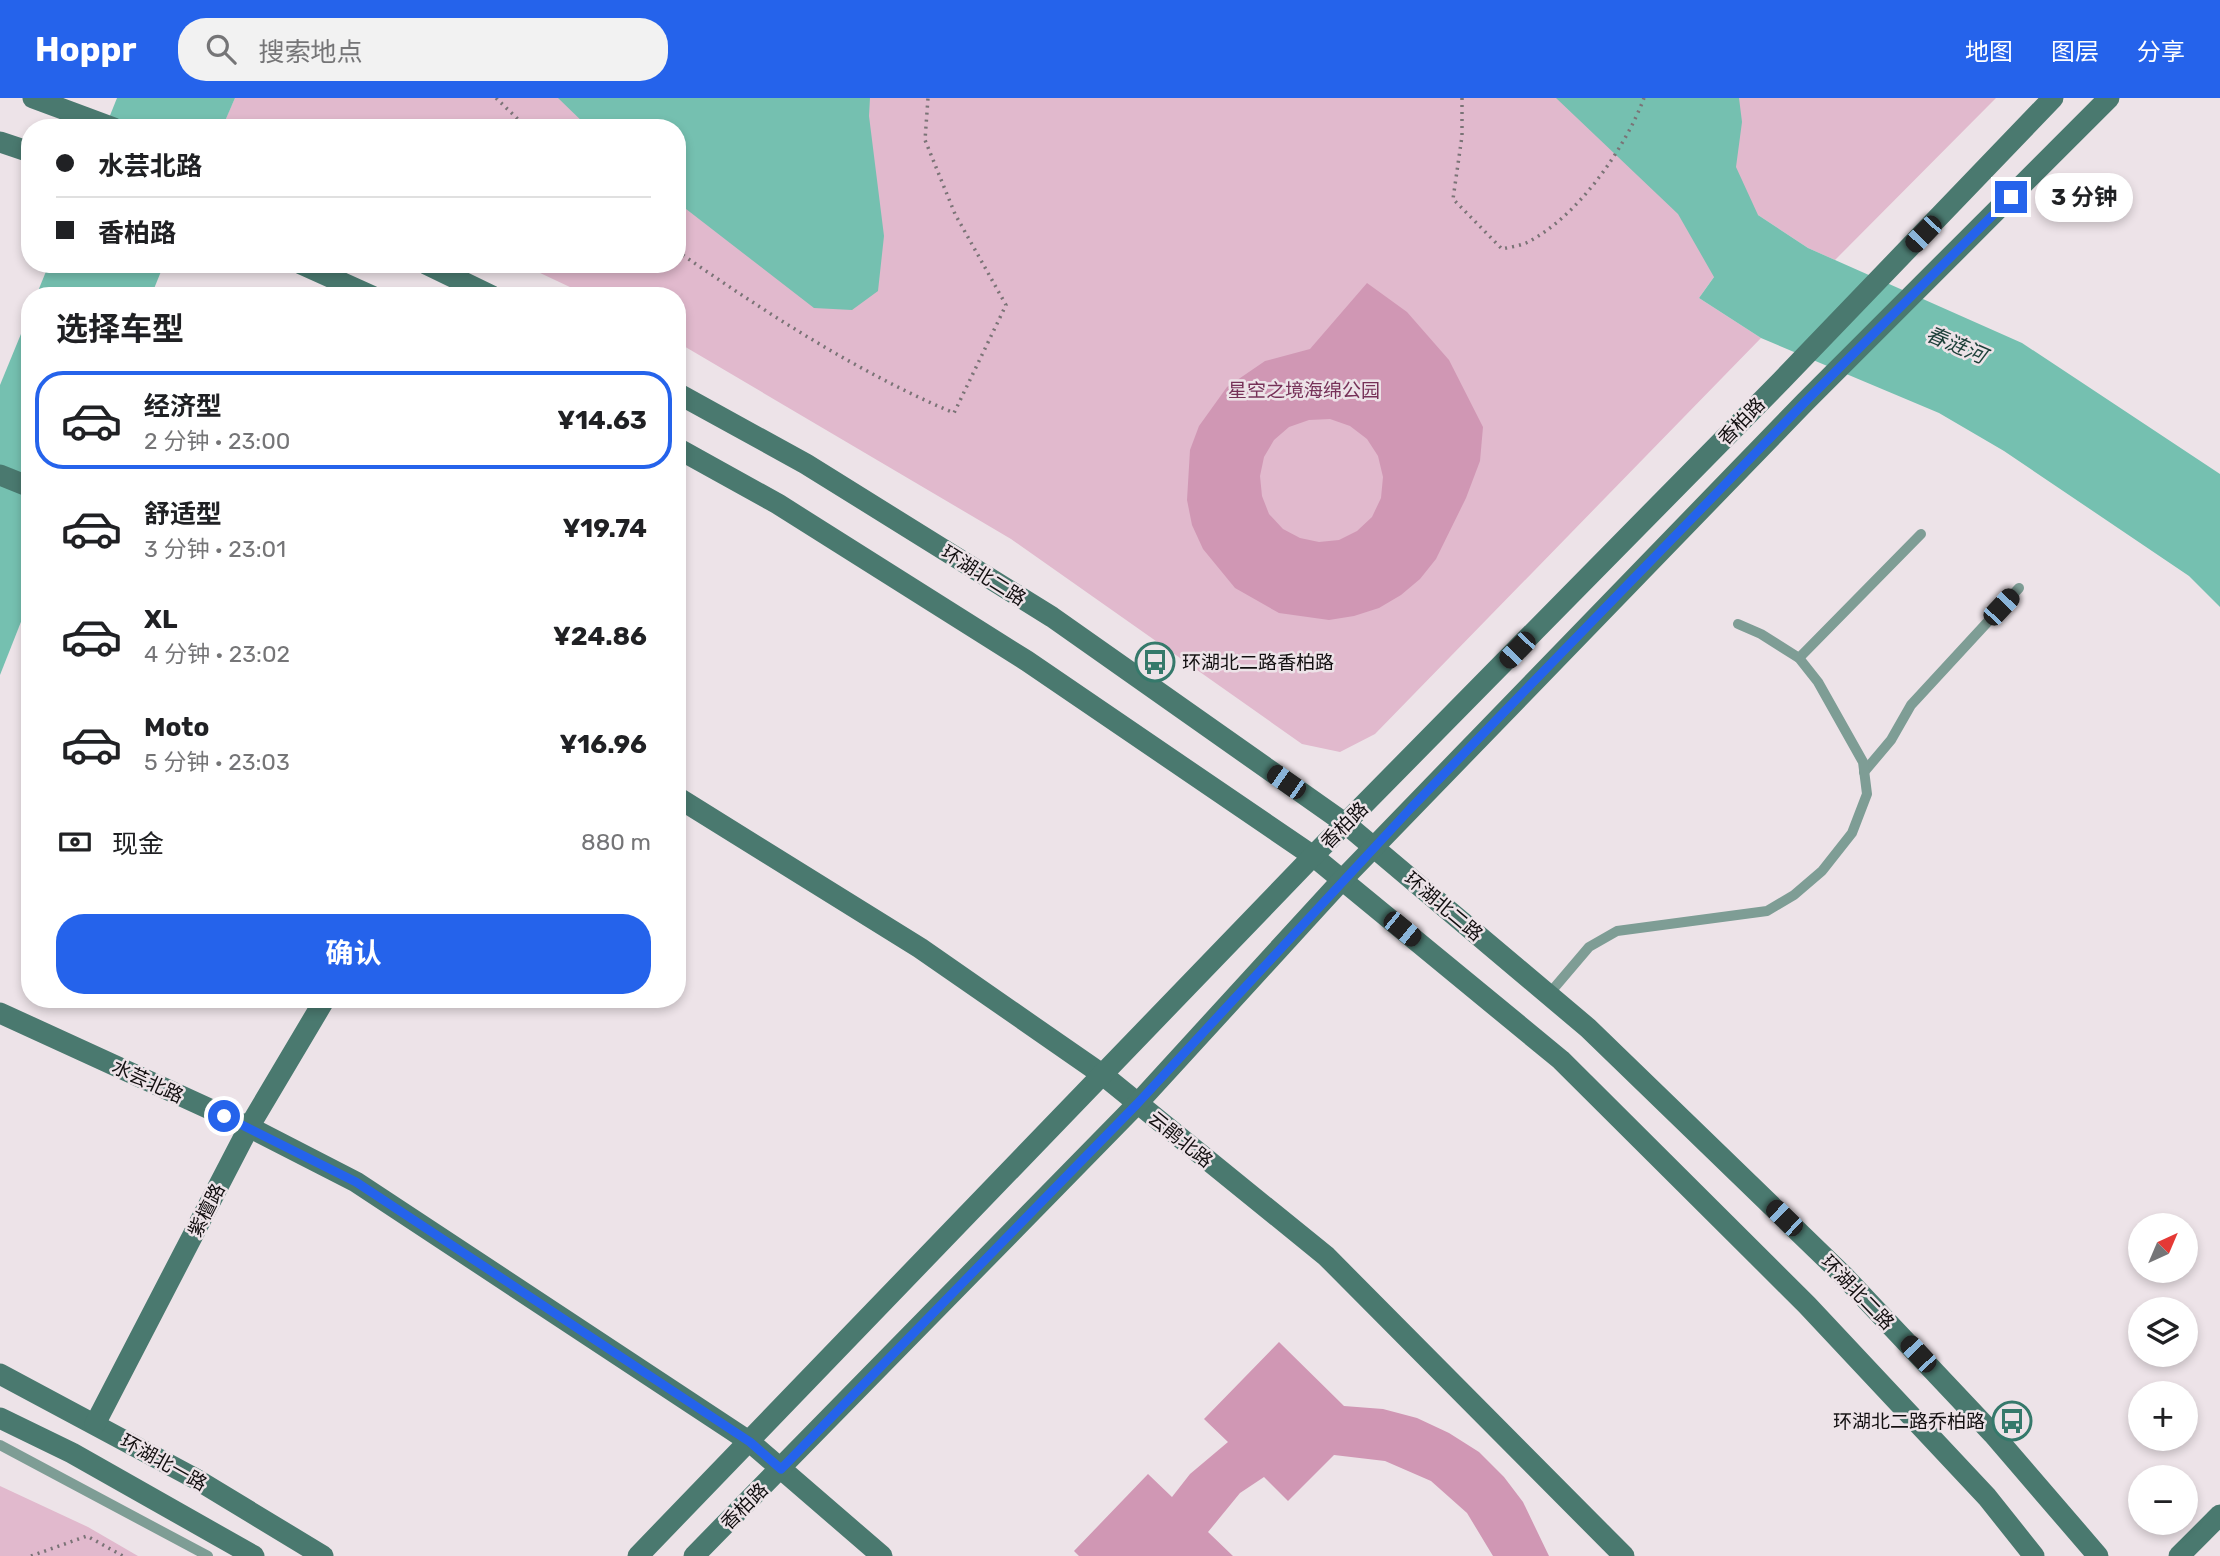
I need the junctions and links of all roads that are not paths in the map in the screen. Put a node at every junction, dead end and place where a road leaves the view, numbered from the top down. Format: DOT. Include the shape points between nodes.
graph roads {
  1 [pos="33,98"];
  2 [pos="2053,98"];
  3 [pos="2109,98"];
  4 [pos="92,119"];
  5 [pos="0,142"];
  6 [pos="21,149"];
  7 [pos="321,273"];
  8 [pos="445,273"];
  9 [pos="352,287"];
  10 [pos="473,287"];
  11 [pos="686,398"];
  12 [pos="686,453"];
  13 [pos="0,475"];
  14 [pos="21,483"];
  15 [pos="1921,534"];
  16 [pos="2019,588"];
  17 [pos="1738,624"];
  18 [pos="1799,658"];
  19 [pos="1864,772"];
  20 [pos="686,803"];
  21 [pos="1346,824"];
  22 [pos="1374,847"];
  23 [pos="1313,856"];
  24 [pos="1342,880"];
  25 [pos="1549,994"];
  26 [pos="320,1008"];
  27 [pos="0,1013"];
  28 [pos="1102,1075"];
  29 [pos="1137,1104"];
  30 [pos="249,1127"];
  31 [pos="0,1374"];
  32 [pos="0,1418"];
  33 [pos="95,1424"];
  34 [pos="750,1442"];
  35 [pos="0,1444"];
  36 [pos="781,1469"];
  37 [pos="2220,1515"];
  38 [pos="208,1556"];
  39 [pos="254,1556"];
  40 [pos="323,1556"];
  41 [pos="638,1556"];
  42 [pos="694,1556"];
  43 [pos="882,1556"];
  44 [pos="1624,1556"];
  45 [pos="2035,1556"];
  46 [pos="2098,1556"];
  47 [pos="2179,1556"];
  1 -- 4 [label="main road"];
  2 -- 21 [label="main road, 香柏路"];
  3 -- 22 [label="main road, 香柏路" via="1805,402"];
  5 -- 6 [label="main road"];
  7 -- 9 [label="main road"];
  8 -- 10 [label="main road"];
  11 -- 21 [label="main road, 环湖北二路" via="806,464 1052,617"];
  12 -- 23 [label="main road" via="778,504 1027,662"];
  13 -- 14 [label="main road"];
  15 -- 18 [label="lane"];
  16 -- 19 [label="lane" via="1911,705 1891,740"];
  17 -- 18 [label="lane"];
  18 -- 19 [label="lane" via="1818,682 1863,762"];
  19 -- 25 [label="lane" via="1867,794 1852,833 1822,871 1794,895 1767,911 1617,931 1589,947"];
  20 -- 28 [label="main road, 云鹃北路" via="919,948"];
  21 -- 22 [label="main road, 环湖北二路"];
  21 -- 23 [label="main road, 香柏路"];
  22 -- 24 [label="main road, 香柏路"];
  22 -- 25 [label="main road, 环湖北二路"];
  23 -- 24 [label="main road"];
  23 -- 28 [label="main road, 香柏路"];
  24 -- 29 [label="main road, 香柏路"];
  24 -- 45 [label="main road" via="1561,1060 1807,1305 1987,1497"];
  25 -- 46 [label="main road, 环湖北二路" via="1843,1275 1993,1434"];
  26 -- 30 [label="main road, 紫檀路"];
  27 -- 30 [label="main road, 水芸北路"];
  28 -- 29 [label="main road, 云鹃北路"];
  28 -- 34 [label="main road, 香柏路"];
  29 -- 36 [label="main road, 香柏路"];
  29 -- 44 [label="main road, 云鹃北路" via="1326,1256"];
  30 -- 33 [label="main road, 紫檀路"];
  30 -- 34 [label="main road, 水芸北路" via="356,1182"];
  31 -- 33 [label="main road, 环湖北一路"];
  32 -- 39 [label="main road, 环湖北一路" via="72,1453"];
  33 -- 40 [label="main road, 环湖北一路"];
  34 -- 36 [label="main road, 水芸北路"];
  34 -- 41 [label="main road, 香柏路"];
  35 -- 38 [label="lane"];
  36 -- 42 [label="main road, 香柏路"];
  36 -- 43 [label="main road, 水芸北路"];
  37 -- 47 [label="main road"];
}
